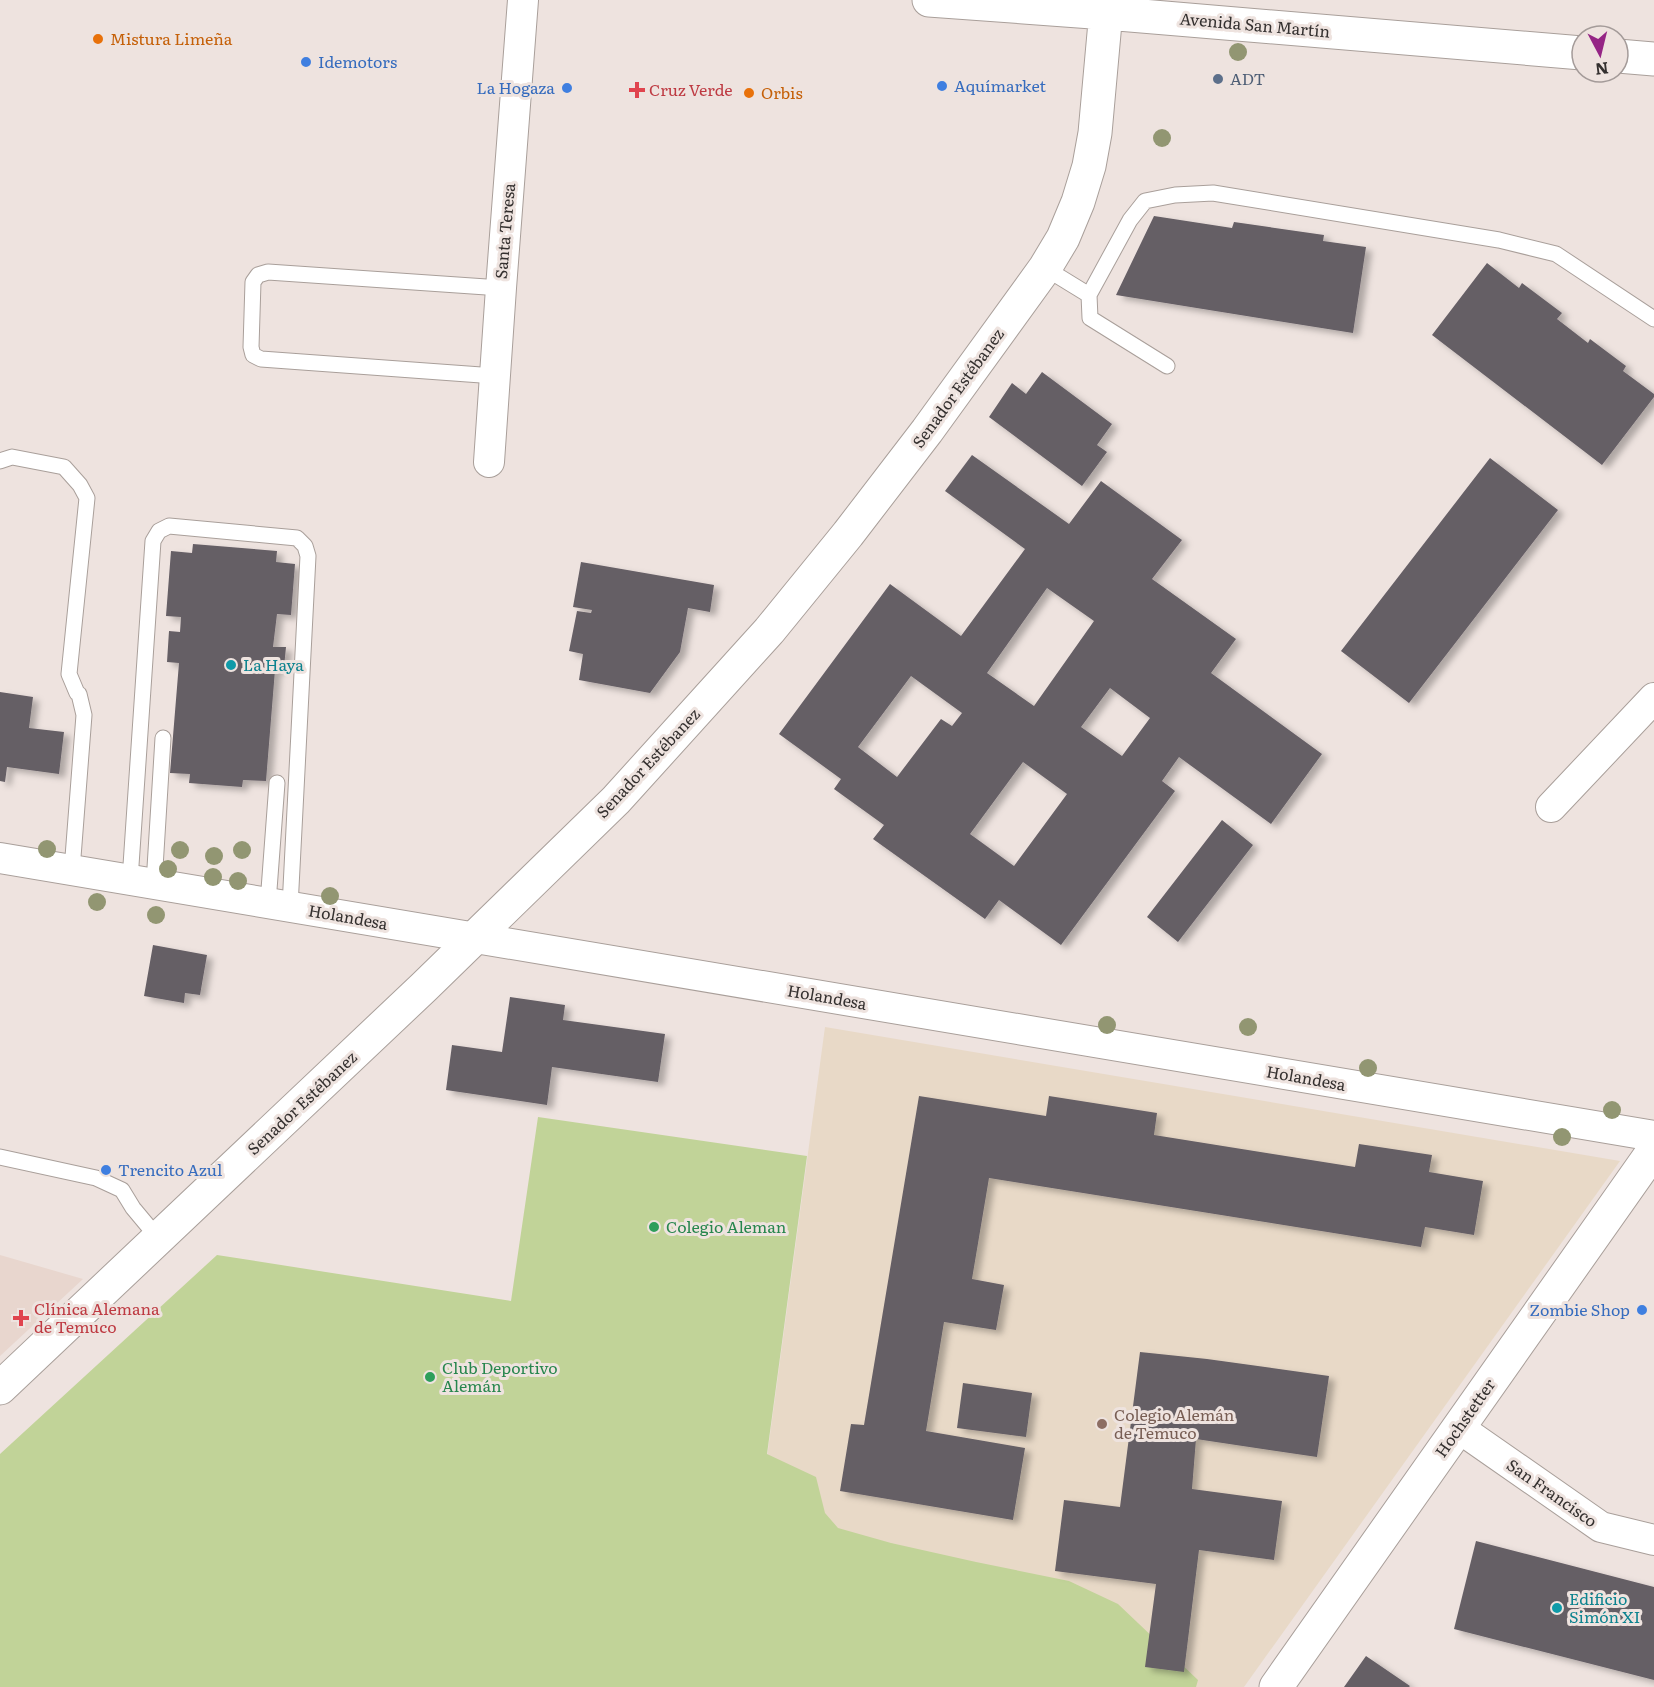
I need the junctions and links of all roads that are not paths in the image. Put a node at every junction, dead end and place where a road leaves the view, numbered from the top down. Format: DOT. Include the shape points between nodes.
graph roads {
  1 [pos="523,0"];
  2 [pos="928,0"];
  3 [pos="992,2"];
  4 [pos="1107,6"];
  5 [pos="1570,52"];
  6 [pos="1630,57"];
  7 [pos="1654,59"];
  8 [pos="1045,267"];
  9 [pos="501,288"];
  10 [pos="1089,295"];
  11 [pos="1654,319"];
  12 [pos="1167,366"];
  13 [pos="495,376"];
  14 [pos="0,461"];
  15 [pos="489,462"];
  16 [pos="1654,698"];
  17 [pos="163,738"];
  18 [pos="277,783"];
  19 [pos="1551,807"];
  20 [pos="0,858"];
  21 [pos="72,870"];
  22 [pos="142,882"];
  23 [pos="279,905"];
  24 [pos="476,938"];
  25 [pos="1654,1136"];
  26 [pos="1654,1150"];
  27 [pos="0,1157"];
  28 [pos="158,1238"];
  29 [pos="0,1388"];
  30 [pos="1459,1428"];
  31 [pos="1654,1540"];
  32 [pos="1276,1687"];
  1 -- 9 [label="street, Santa Teresa"];
  2 -- 3 [label="main road, Avenida San Martín"];
  3 -- 4 [label="main road, Avenida San Martín"];
  4 -- 5 [label="main road, Avenida San Martín"];
  4 -- 8 [label="main road, Senador Estébanez" via="1089,166 1063,238"];
  6 -- 7 [label="main road"];
  8 -- 10 [label="lane"];
  8 -- 24 [label="main road, Senador Estébanez" via="927,431 769,631 616,800"];
  9 -- 13 [label="street, Santa Teresa"];
  9 -- 13 [label="lane" via="268,272 258,274 253,282 251,347 252,355 261,359"];
  10 -- 11 [label="lane" via="1130,220 1145,201 1213,193 1499,240 1556,254"];
  10 -- 12 [label="lane" via="1090,318"];
  13 -- 15 [label="street, Santa Teresa"];
  14 -- 21 [label="lane" via="12,457 64,467 87,498 69,674 84,715"];
  16 -- 19 [label="street"];
  17 -- 22 [label="lane"];
  18 -- 23 [label="lane"];
  20 -- 21 [label="street, Holandesa"];
  21 -- 22 [label="street, Holandesa"];
  22 -- 23 [label="street, Holandesa"];
  22 -- 23 [label="lane" via="153,541 159,531 169,526 297,538 308,556"];
  23 -- 24 [label="street, Holandesa"];
  24 -- 25 [label="street, Holandesa"];
  24 -- 28 [label="main road, Senador Estébanez"];
  26 -- 30 [label="main road, Hochstetter"];
  27 -- 28 [label="lane" via="96,1178 122,1190"];
  28 -- 29 [label="main road, Senador Estébanez"];
  30 -- 31 [label="street, San Francisco" via="1601,1527"];
  30 -- 32 [label="main road, Hochstetter"];
}
